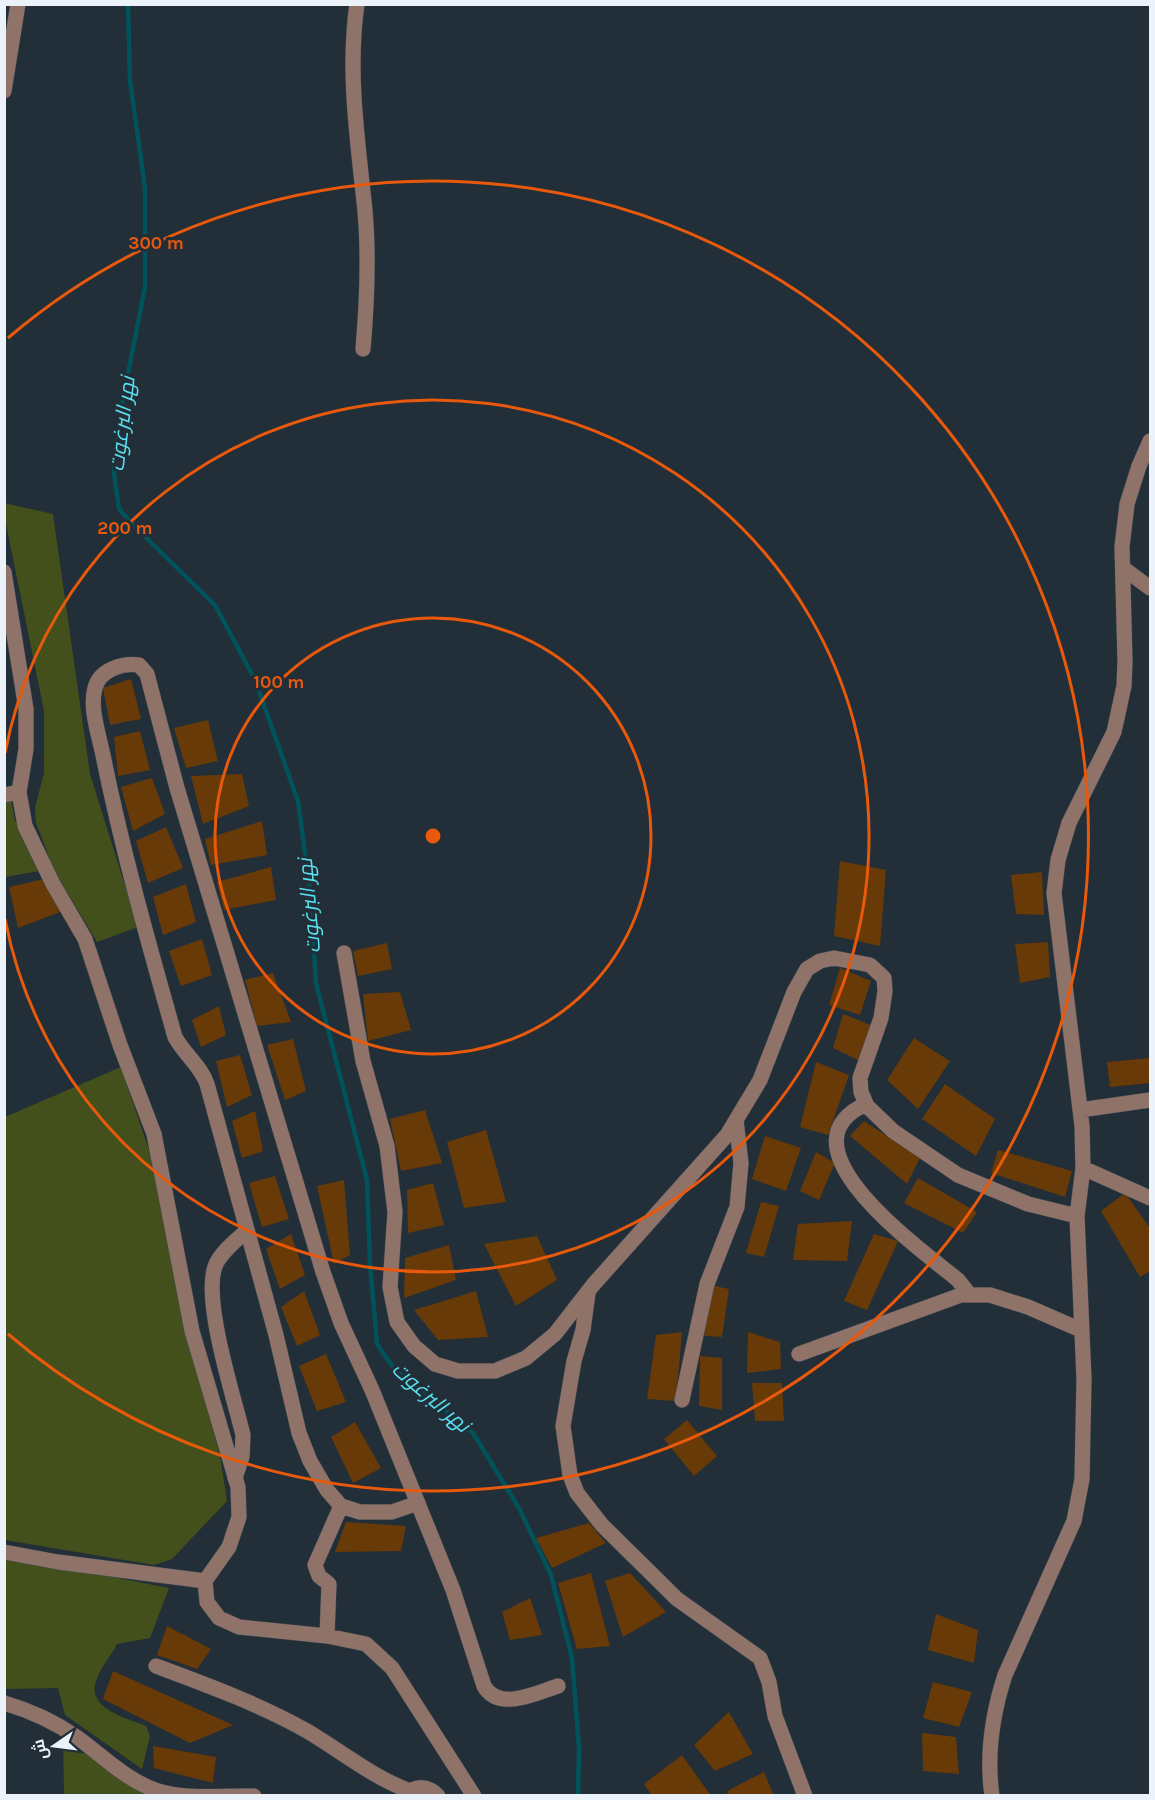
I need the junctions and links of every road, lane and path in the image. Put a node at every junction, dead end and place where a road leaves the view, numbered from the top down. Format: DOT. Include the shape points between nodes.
graph roads {
  1 [pos="18,4"];
  2 [pos="357,4"];
  3 [pos="4,91"];
  4 [pos="363,349"];
  5 [pos="1150,441"];
  6 [pos="1123,568"];
  7 [pos="4,572"];
  8 [pos="1150,588"];
  9 [pos="12,794"];
  10 [pos="344,953"];
  11 [pos="1150,1100"];
  12 [pos="866,1104"];
  13 [pos="1080,1110"];
  14 [pos="736,1120"];
  15 [pos="1083,1168"];
  16 [pos="1150,1198"];
  17 [pos="1077,1216"];
  18 [pos="247,1230"];
  19 [pos="588,1292"];
  20 [pos="969,1294"];
  21 [pos="1081,1330"];
  22 [pos="799,1354"];
  23 [pos="682,1400"];
  24 [pos="235,1478"];
  25 [pos="418,1503"];
  26 [pos="342,1506"];
  27 [pos="4,1552"];
  28 [pos="205,1581"];
  29 [pos="327,1636"];
  30 [pos="156,1666"];
  31 [pos="558,1686"];
  32 [pos="4,1703"];
  33 [pos="408,1793"];
  34 [pos="254,1796"];
  35 [pos="438,1796"];
  36 [pos="474,1796"];
  37 [pos="805,1796"];
  38 [pos="992,1796"];
  1 -- 3 [label="street"];
  2 -- 4 [label="street" via="355,132 365,213 367,292"];
  5 -- 6 [label="street" via="1127,504"];
  6 -- 8 [label="street"];
  6 -- 13 [label="street" via="1124,678 1114,732 1069,823 1058,860 1054,894"];
  7 -- 9 [label="street" via="26,709 26,749"];
  9 -- 24 [label="street" via="53,884 86,939 154,1134 192,1331"];
  10 -- 19 [label="street" via="363,1060 387,1146 395,1212 390,1287 397,1322 414,1346 435,1364 458,1371 495,1371 526,1358 555,1334"];
  11 -- 13 [label="street"];
  12 -- 14 [label="street" via="861,1078 881,1018 884,978 870,965 834,958 807,969 794,992 760,1080"];
  12 -- 17 [label="street" via="893,1131 958,1175 1028,1204"];
  12 -- 20 [label="street" via="840,1123 836,1139 841,1164 870,1204"];
  13 -- 15 [label="street"];
  14 -- 19 [label="street"];
  14 -- 23 [label="street" via="741,1163 737,1207 707,1284"];
  15 -- 16 [label="street"];
  15 -- 17 [label="street"];
  17 -- 21 [label="street"];
  18 -- 24 [label="street" via="221,1256 211,1291 243,1435 242,1457"];
  18 -- 25 [label="street" via="205,1077 175,1037 115,812 94,699 98,681 118,666 139,665 147,674 180,800 323,1272"];
  18 -- 26 [label="street" via="299,1433 327,1491"];
  19 -- 37 [label="street" via="563,1426 570,1475 577,1493 602,1525 678,1599 760,1658"];
  20 -- 21 [label="street" via="1004,1299"];
  20 -- 22 [label="street" via="937,1302"];
  21 -- 38 [label="street" via="1083,1455 1078,1504 997,1700 987,1766"];
  24 -- 28 [label="street" via="239,1517 229,1547"];
  25 -- 26 [label="street" via="392,1512 360,1512"];
  25 -- 31 [label="street" via="488,1693 504,1700"];
  26 -- 29 [label="street" via="315,1565 319,1576 329,1584"];
  27 -- 28 [label="street" via="58,1563"];
  28 -- 29 [label="street" via="204,1594 211,1611 229,1622 268,1632"];
  29 -- 36 [label="street" via="366,1644 380,1654"];
  30 -- 33 [label="street" via="267,1711"];
  32 -- 34 [label="street" via="33,1711 55,1723 120,1772 158,1791"];
  33 -- 35 [label="street" via="429,1789"];
}
